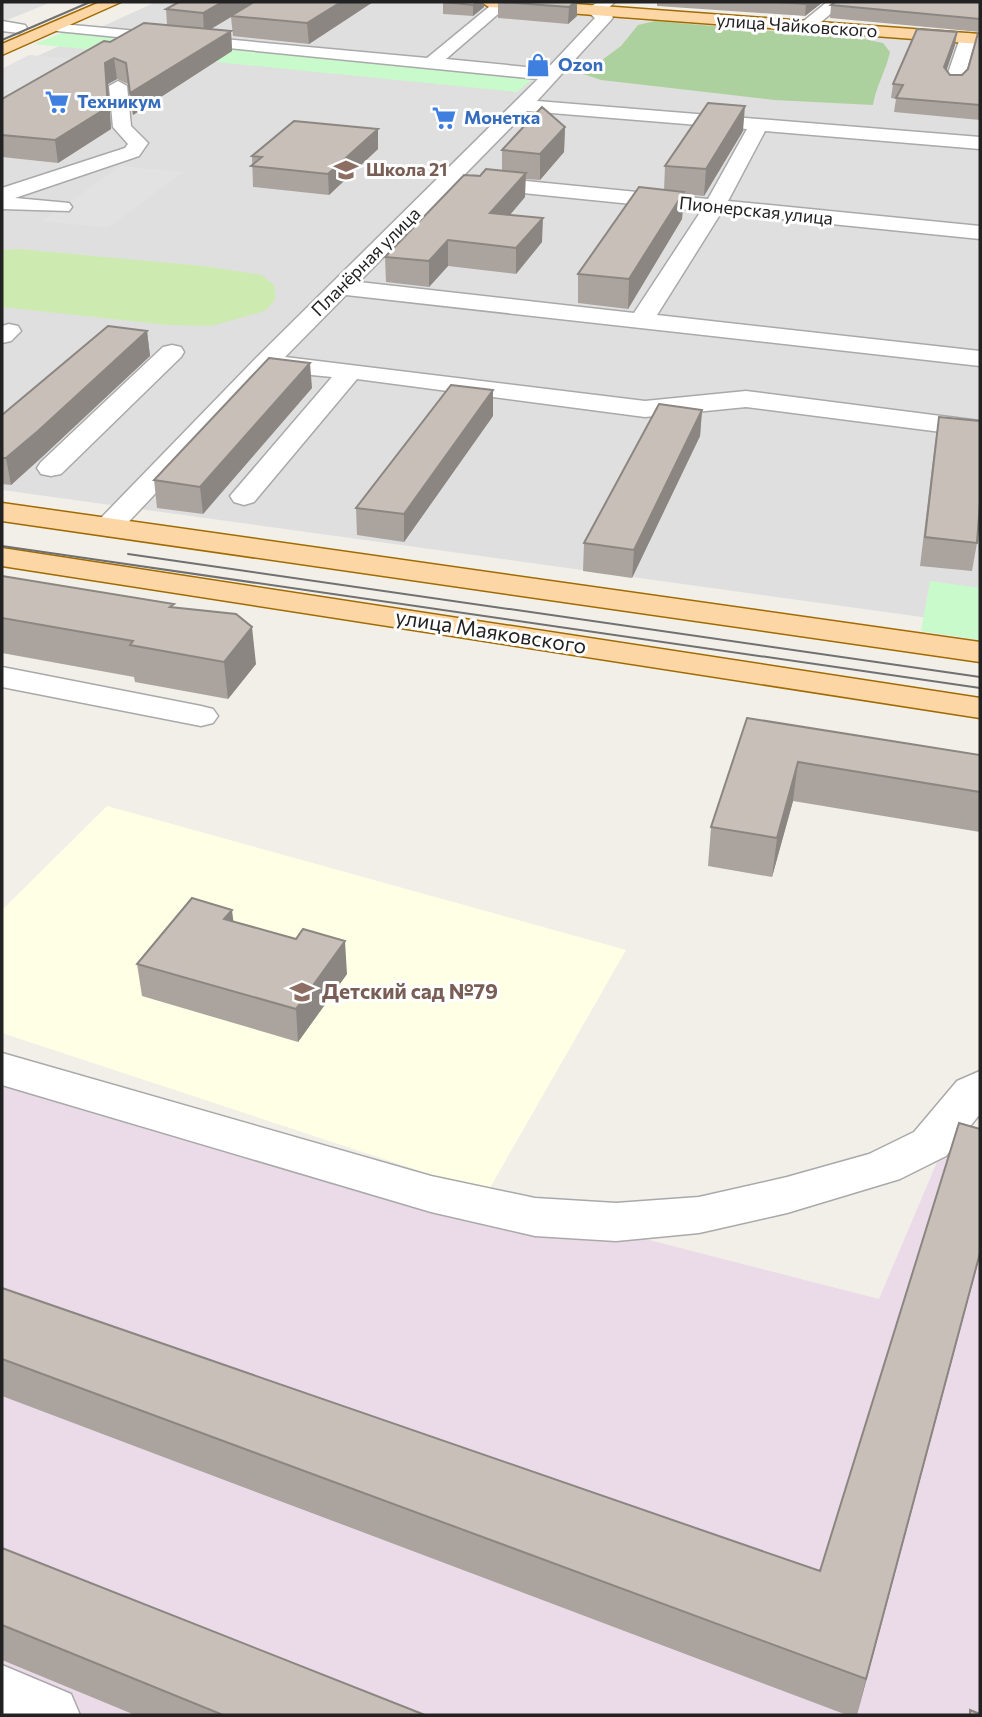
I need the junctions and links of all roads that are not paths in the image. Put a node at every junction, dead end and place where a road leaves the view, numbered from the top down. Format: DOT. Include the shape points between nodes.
graph roads {
  1 [pos="79,2"];
  2 [pos="113,2"];
  3 [pos="496,2"];
  4 [pos="836,2"];
  5 [pos="601,6"];
  6 [pos="2,26"];
  7 [pos="57,26"];
  8 [pos="806,27"];
  9 [pos="229,28"];
  10 [pos="19,29"];
  11 [pos="2,36"];
  12 [pos="974,39"];
  13 [pos="208,41"];
  14 [pos="2,50"];
  15 [pos="429,64"];
  16 [pos="954,82"];
  17 [pos="118,86"];
  18 [pos="544,90"];
  19 [pos="737,104"];
  20 [pos="760,125"];
  21 [pos="980,128"];
  22 [pos="937,136"];
  23 [pos="980,143"];
  24 [pos="448,180"];
  25 [pos="2,195"];
  26 [pos="2,203"];
  27 [pos="62,207"];
  28 [pos="713,207"];
  29 [pos="980,233"];
  30 [pos="340,287"];
  31 [pos="641,321"];
  32 [pos="173,352"];
  33 [pos="980,359"];
  34 [pos="265,363"];
  35 [pos="351,371"];
  36 [pos="980,429"];
  37 [pos="51,468"];
  38 [pos="244,496"];
  39 [pos="2,512"];
  40 [pos="108,527"];
  41 [pos="2,557"];
  42 [pos="980,652"];
  43 [pos="2,677"];
  44 [pos="980,708"];
  45 [pos="201,716"];
  46 [pos="2,1069"];
  47 [pos="980,1087"];
  48 [pos="930,1143"];
  49 [pos="980,1146"];
  50 [pos="2,1695"];
  51 [pos="49,1715"];
  1 -- 10 [label="main road"];
  2 -- 7 [label="main road"];
  3 -- 5 [label="main road, улица Чайковского"];
  3 -- 15 [label="street"];
  4 -- 8 [label="street"];
  5 -- 8 [label="main road, улица Чайковского"];
  5 -- 18 [label="street, Планёрная улица" via="605,17"];
  6 -- 10 [label="street"];
  7 -- 13 [label="street"];
  7 -- 14 [label="main road"];
  8 -- 12 [label="main road, улица Чайковского"];
  9 -- 13 [label="street"];
  10 -- 11 [label="main road"];
  12 -- 16 [label="street"];
  13 -- 15 [label="street"];
  15 -- 18 [label="street"];
  17 -- 25 [label="street" via="122,127 138,143 132,152"];
  18 -- 20 [label="street"];
  18 -- 24 [label="street, Планёрная улица"];
  19 -- 22 [label="street" via="844,114"];
  20 -- 22 [label="street"];
  20 -- 28 [label="street"];
  21 -- 22 [label="street"];
  22 -- 23 [label="street"];
  24 -- 28 [label="street, Пионерская улица"];
  24 -- 30 [label="street, Планёрная улица"];
  26 -- 27 [label="street"];
  28 -- 29 [label="street, Пионерская улица"];
  28 -- 31 [label="street"];
  30 -- 31 [label="street"];
  30 -- 34 [label="street, Планёрная улица"];
  31 -- 33 [label="street"];
  32 -- 37 [label="street"];
  34 -- 35 [label="street"];
  34 -- 40 [label="street, Планёрная улица"];
  35 -- 36 [label="street" via="645,409 746,399"];
  35 -- 38 [label="street"];
  39 -- 40 [label="main road"];
  40 -- 42 [label="main road"];
  41 -- 44 [label="main road, улица Маяковского"];
  43 -- 45 [label="street"];
  46 -- 48 [label="street" via="430,1194 536,1217 616,1223 699,1215 883,1167"];
  47 -- 48 [label="street"];
  48 -- 49 [label="street"];
  50 -- 51 [label="street"];
}
